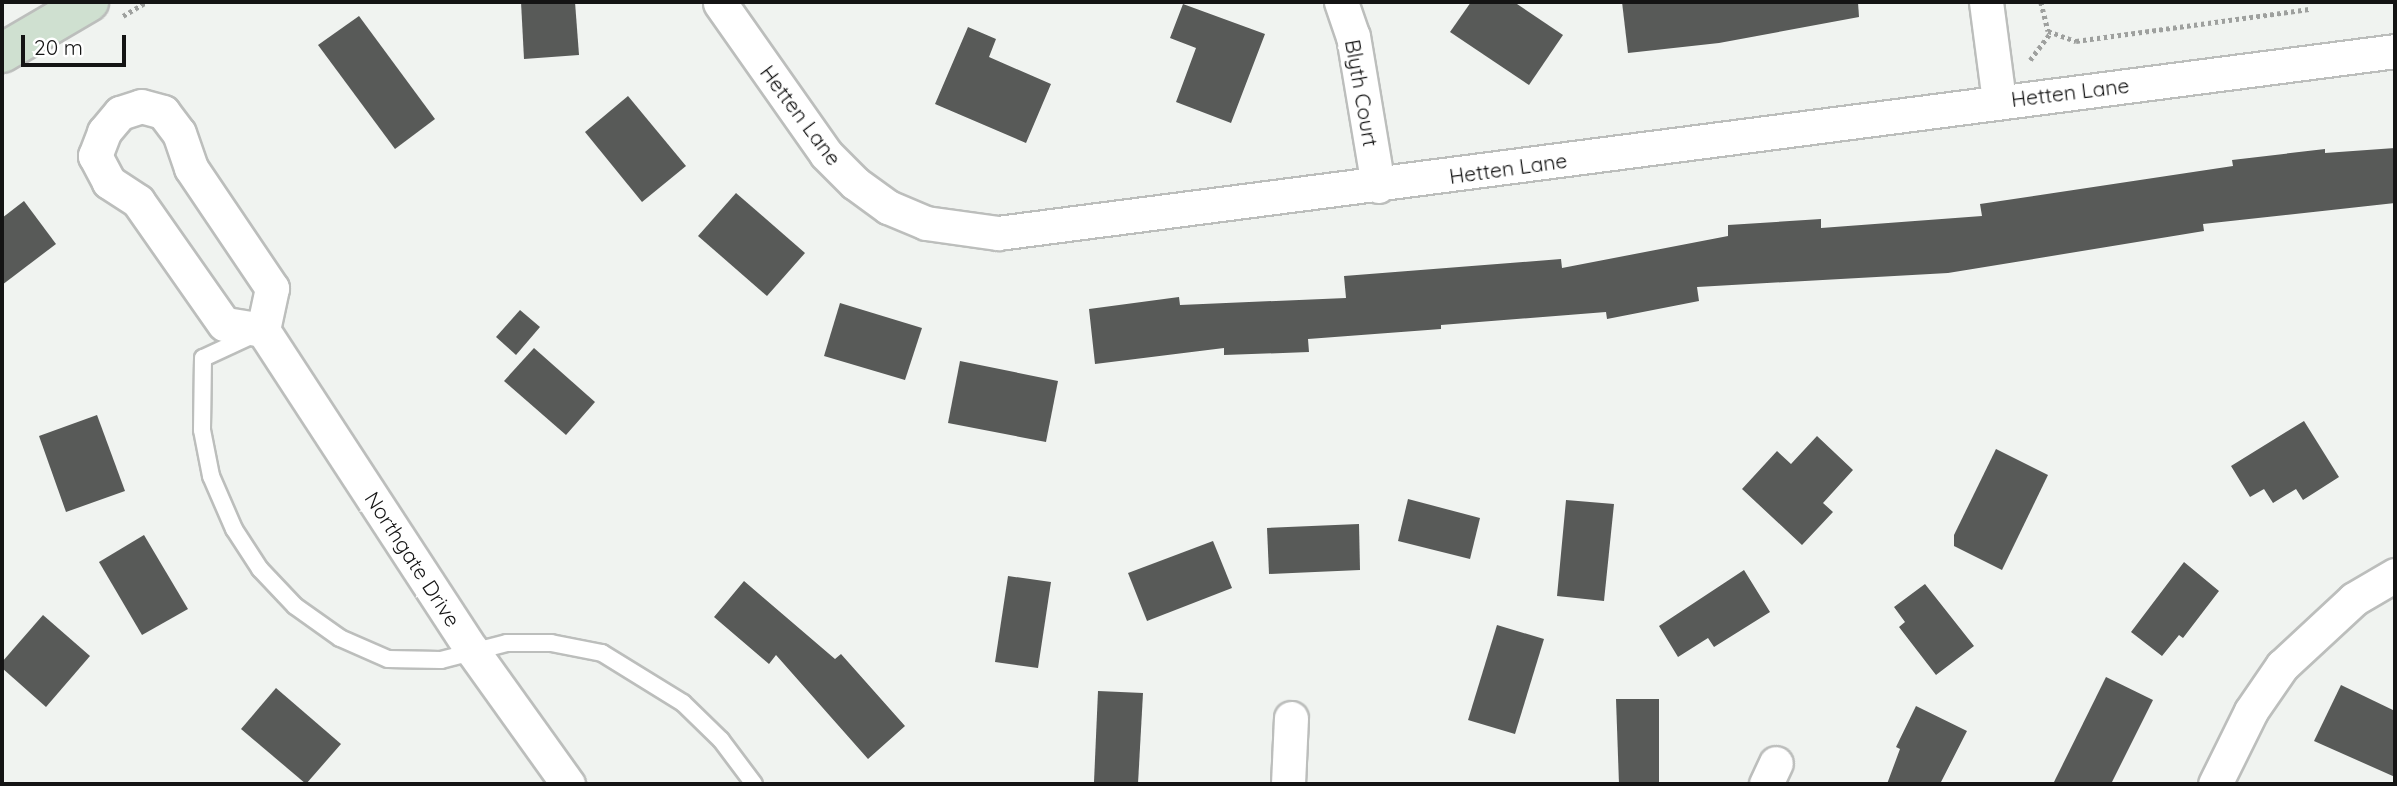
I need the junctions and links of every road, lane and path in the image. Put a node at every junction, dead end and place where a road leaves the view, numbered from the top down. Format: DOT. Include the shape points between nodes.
graph roads {
  1 [pos="89,2"];
  2 [pos="1341,2"];
  3 [pos="1986,2"];
  4 [pos="2041,2"];
  5 [pos="720,3"];
  6 [pos="2311,9"];
  7 [pos="49,12"];
  8 [pos="2395,51"];
  9 [pos="2,53"];
  10 [pos="1998,101"];
  11 [pos="1378,186"];
  12 [pos="264,330"];
  13 [pos="2395,575"];
  14 [pos="471,650"];
  15 [pos="1291,718"];
  16 [pos="2223,782"];
  17 [pos="568,784"];
  18 [pos="754,784"];
  19 [pos="1288,784"];
  1 -- 7 [label="main road"];
  2 -- 11 [label="street, Blyth Court" via="1353,36"];
  3 -- 10 [label="street"];
  4 -- 6 [label="path" via="2049,31 2076,41"];
  5 -- 11 [label="street, Hetten Lane" via="826,154 888,207 926,223 998,233"];
  7 -- 9 [label="main road"];
  8 -- 10 [label="street, Hetten Lane"];
  10 -- 11 [label="street, Hetten Lane"];
  12 -- 12 [label="street" via="272,288 191,168 179,133 163,112 141,106 120,113 103,132 95,156 109,182 138,201 224,324"];
  12 -- 14 [label="street, Northgate Drive"];
  12 -- 14 [label="lane" via="203,358 202,430 211,476 234,529 260,569 286,597 340,638 388,659 412,663"];
  13 -- 16 [label="street" via="2354,599 2282,666 2251,711"];
  14 -- 17 [label="street, Northgate Drive"];
  14 -- 18 [label="lane" via="506,643 551,643 602,653 683,703 721,740"];
  15 -- 19 [label="street"];
}
